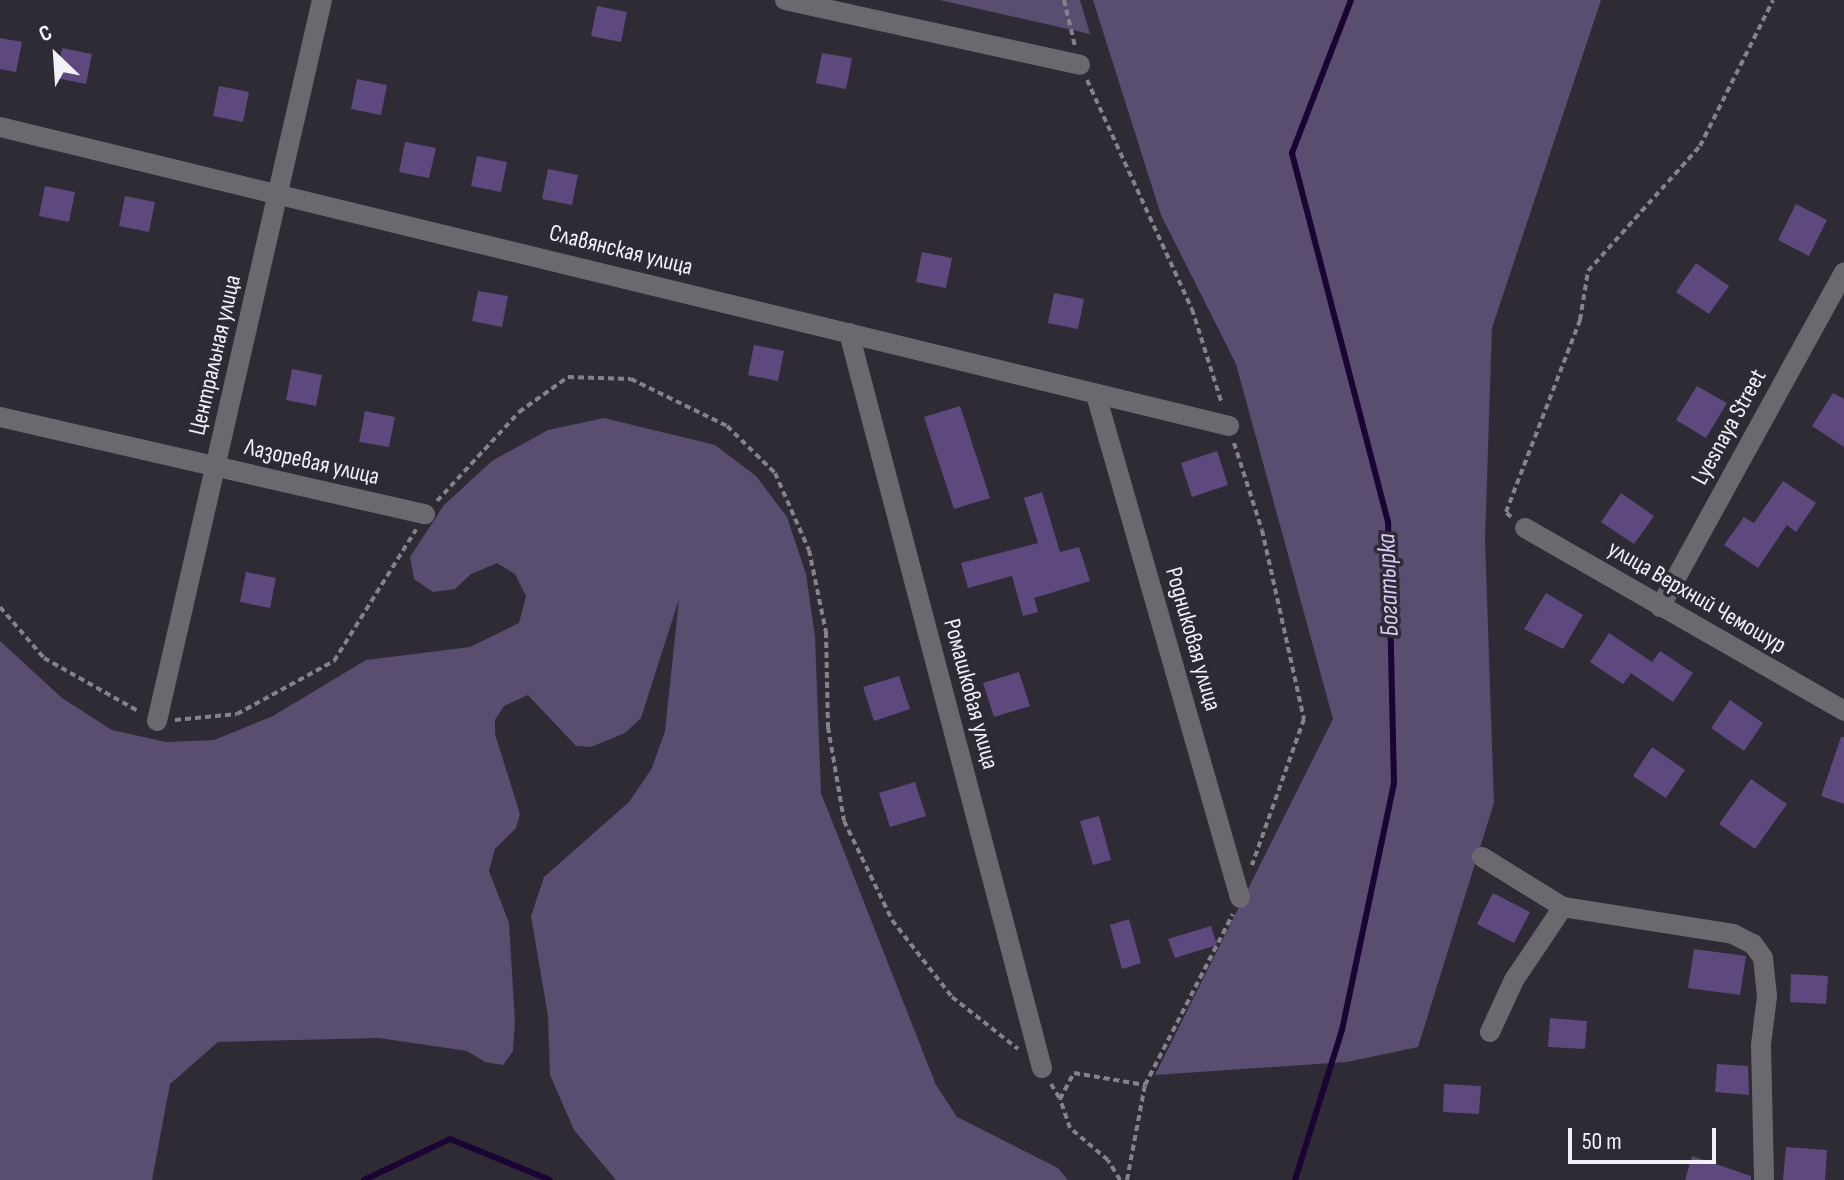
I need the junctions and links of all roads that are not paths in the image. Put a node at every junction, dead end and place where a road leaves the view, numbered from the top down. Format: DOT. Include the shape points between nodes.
graph roads {
  1 [pos="322,0"];
  2 [pos="785,0"];
  3 [pos="1080,65"];
  4 [pos="0,127"];
  5 [pos="279,193"];
  6 [pos="1844,272"];
  7 [pos="849,333"];
  8 [pos="1096,395"];
  9 [pos="0,417"];
  10 [pos="1229,426"];
  11 [pos="216,467"];
  12 [pos="425,514"];
  13 [pos="1525,528"];
  14 [pos="1660,607"];
  15 [pos="1844,711"];
  16 [pos="157,721"];
  17 [pos="1482,857"];
  18 [pos="1240,898"];
  19 [pos="1563,907"];
  20 [pos="1490,1032"];
  21 [pos="1042,1068"];
  22 [pos="1764,1180"];
  1 -- 5 [label="street, Центральная улица"];
  2 -- 3 [label="street"];
  4 -- 5 [label="street, Славянская улица"];
  5 -- 7 [label="street, Славянская улица"];
  5 -- 11 [label="street, Центральная улица"];
  6 -- 14 [label="street, Lyesnaya Street"];
  7 -- 8 [label="street, Славянская улица"];
  7 -- 21 [label="street, Ромашковая улица"];
  8 -- 10 [label="street, Славянская улица"];
  8 -- 18 [label="street, Родниковая улица"];
  9 -- 11 [label="street, Лазоревая улица"];
  11 -- 12 [label="street, Лазоревая улица"];
  11 -- 16 [label="street, Центральная улица"];
  13 -- 14 [label="street, улица Верхний Чемошур"];
  14 -- 15 [label="street, улица Верхний Чемошур"];
  17 -- 19 [label="street"];
  19 -- 20 [label="street" via="1514,980"];
  19 -- 22 [label="street" via="1733,934 1753,944 1763,958 1767,996 1761,1045"];
}
